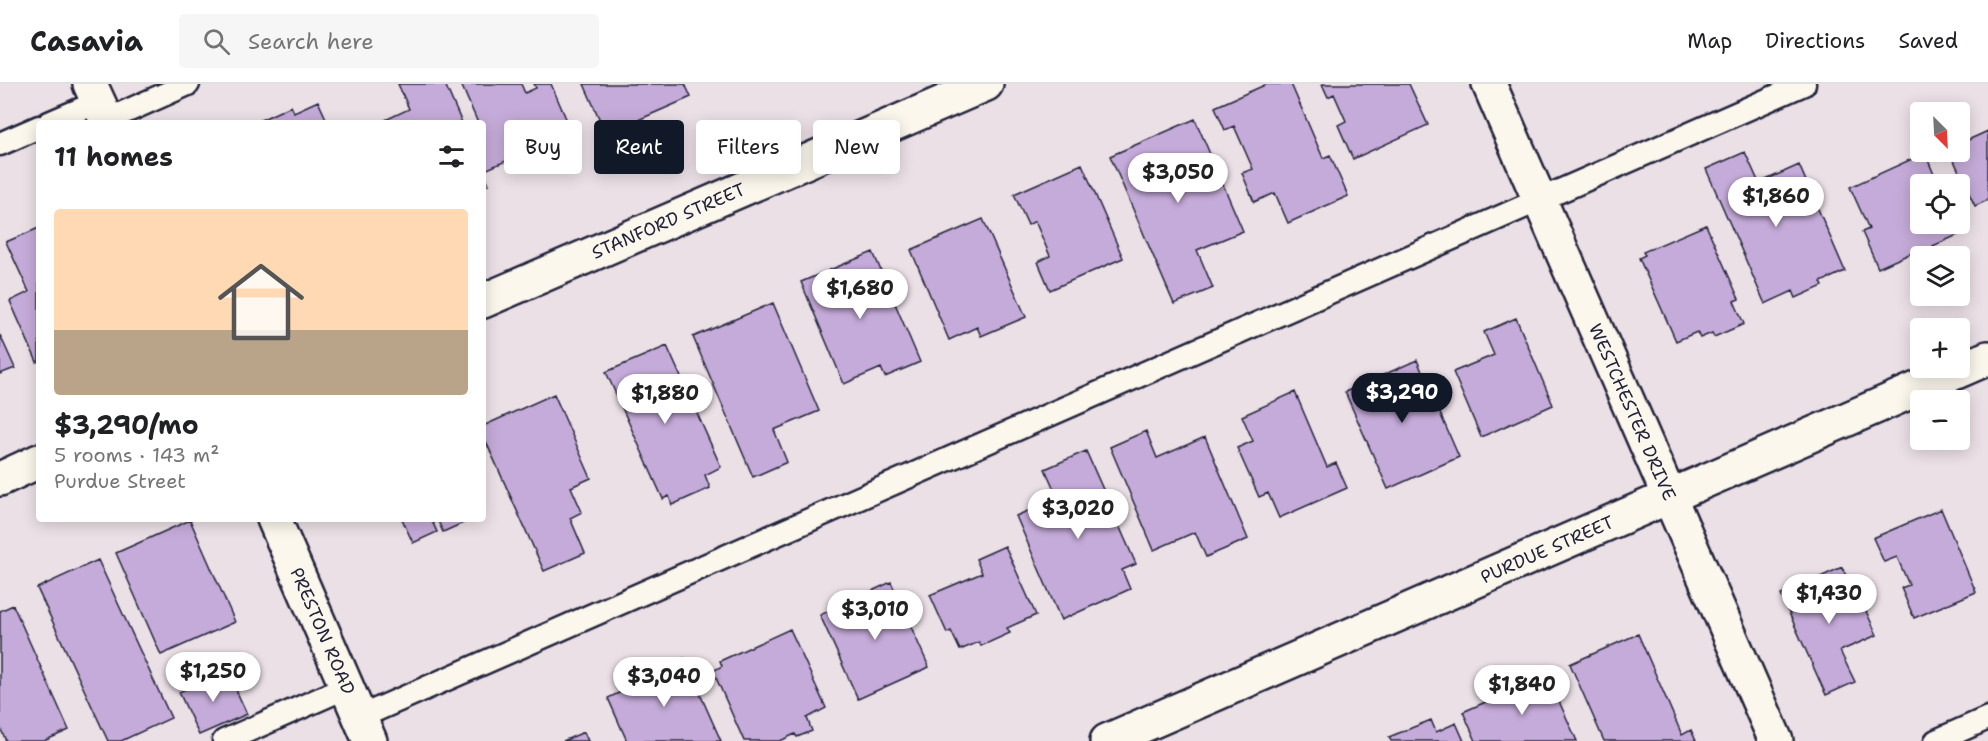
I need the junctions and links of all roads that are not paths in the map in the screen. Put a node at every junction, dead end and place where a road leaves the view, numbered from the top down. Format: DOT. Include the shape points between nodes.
graph roads {
  1 [pos="188,84"];
  2 [pos="986,84"];
  3 [pos="1489,84"];
  4 [pos="1804,84"];
  5 [pos="101,107"];
  6 [pos="59,120"];
  7 [pos="36,128"];
  8 [pos="0,144"];
  9 [pos="1540,199"];
  10 [pos="486,300"];
  11 [pos="1988,358"];
  12 [pos="36,462"];
  13 [pos="0,479"];
  14 [pos="1670,497"];
  15 [pos="275,522"];
  16 [pos="347,687"];
  17 [pos="1988,718"];
  18 [pos="365,729"];
  19 [pos="224,741"];
  20 [pos="1107,741"];
  21 [pos="1776,741"];
  22 [pos="1936,741"];
  1 -- 5 [label="lane"];
  2 -- 10 [label="street, STANFORD STREET"];
  3 -- 9 [label="street, WESTCHESTER DRIVE"];
  4 -- 9 [label="lane"];
  5 -- 6 [label="lane"];
  7 -- 8 [label="lane"];
  9 -- 14 [label="street, WESTCHESTER DRIVE"];
  9 -- 18 [label="lane"];
  11 -- 14 [label="street, PURDUE STREET"];
  12 -- 13 [label="street"];
  14 -- 20 [label="street, PURDUE STREET"];
  14 -- 21 [label="street, WESTCHESTER DRIVE"];
  15 -- 16 [label="street, PRESTON ROAD"];
  16 -- 18 [label="street, PRESTON ROAD"];
  16 -- 19 [label="lane"];
  17 -- 22 [label="lane"];
}
